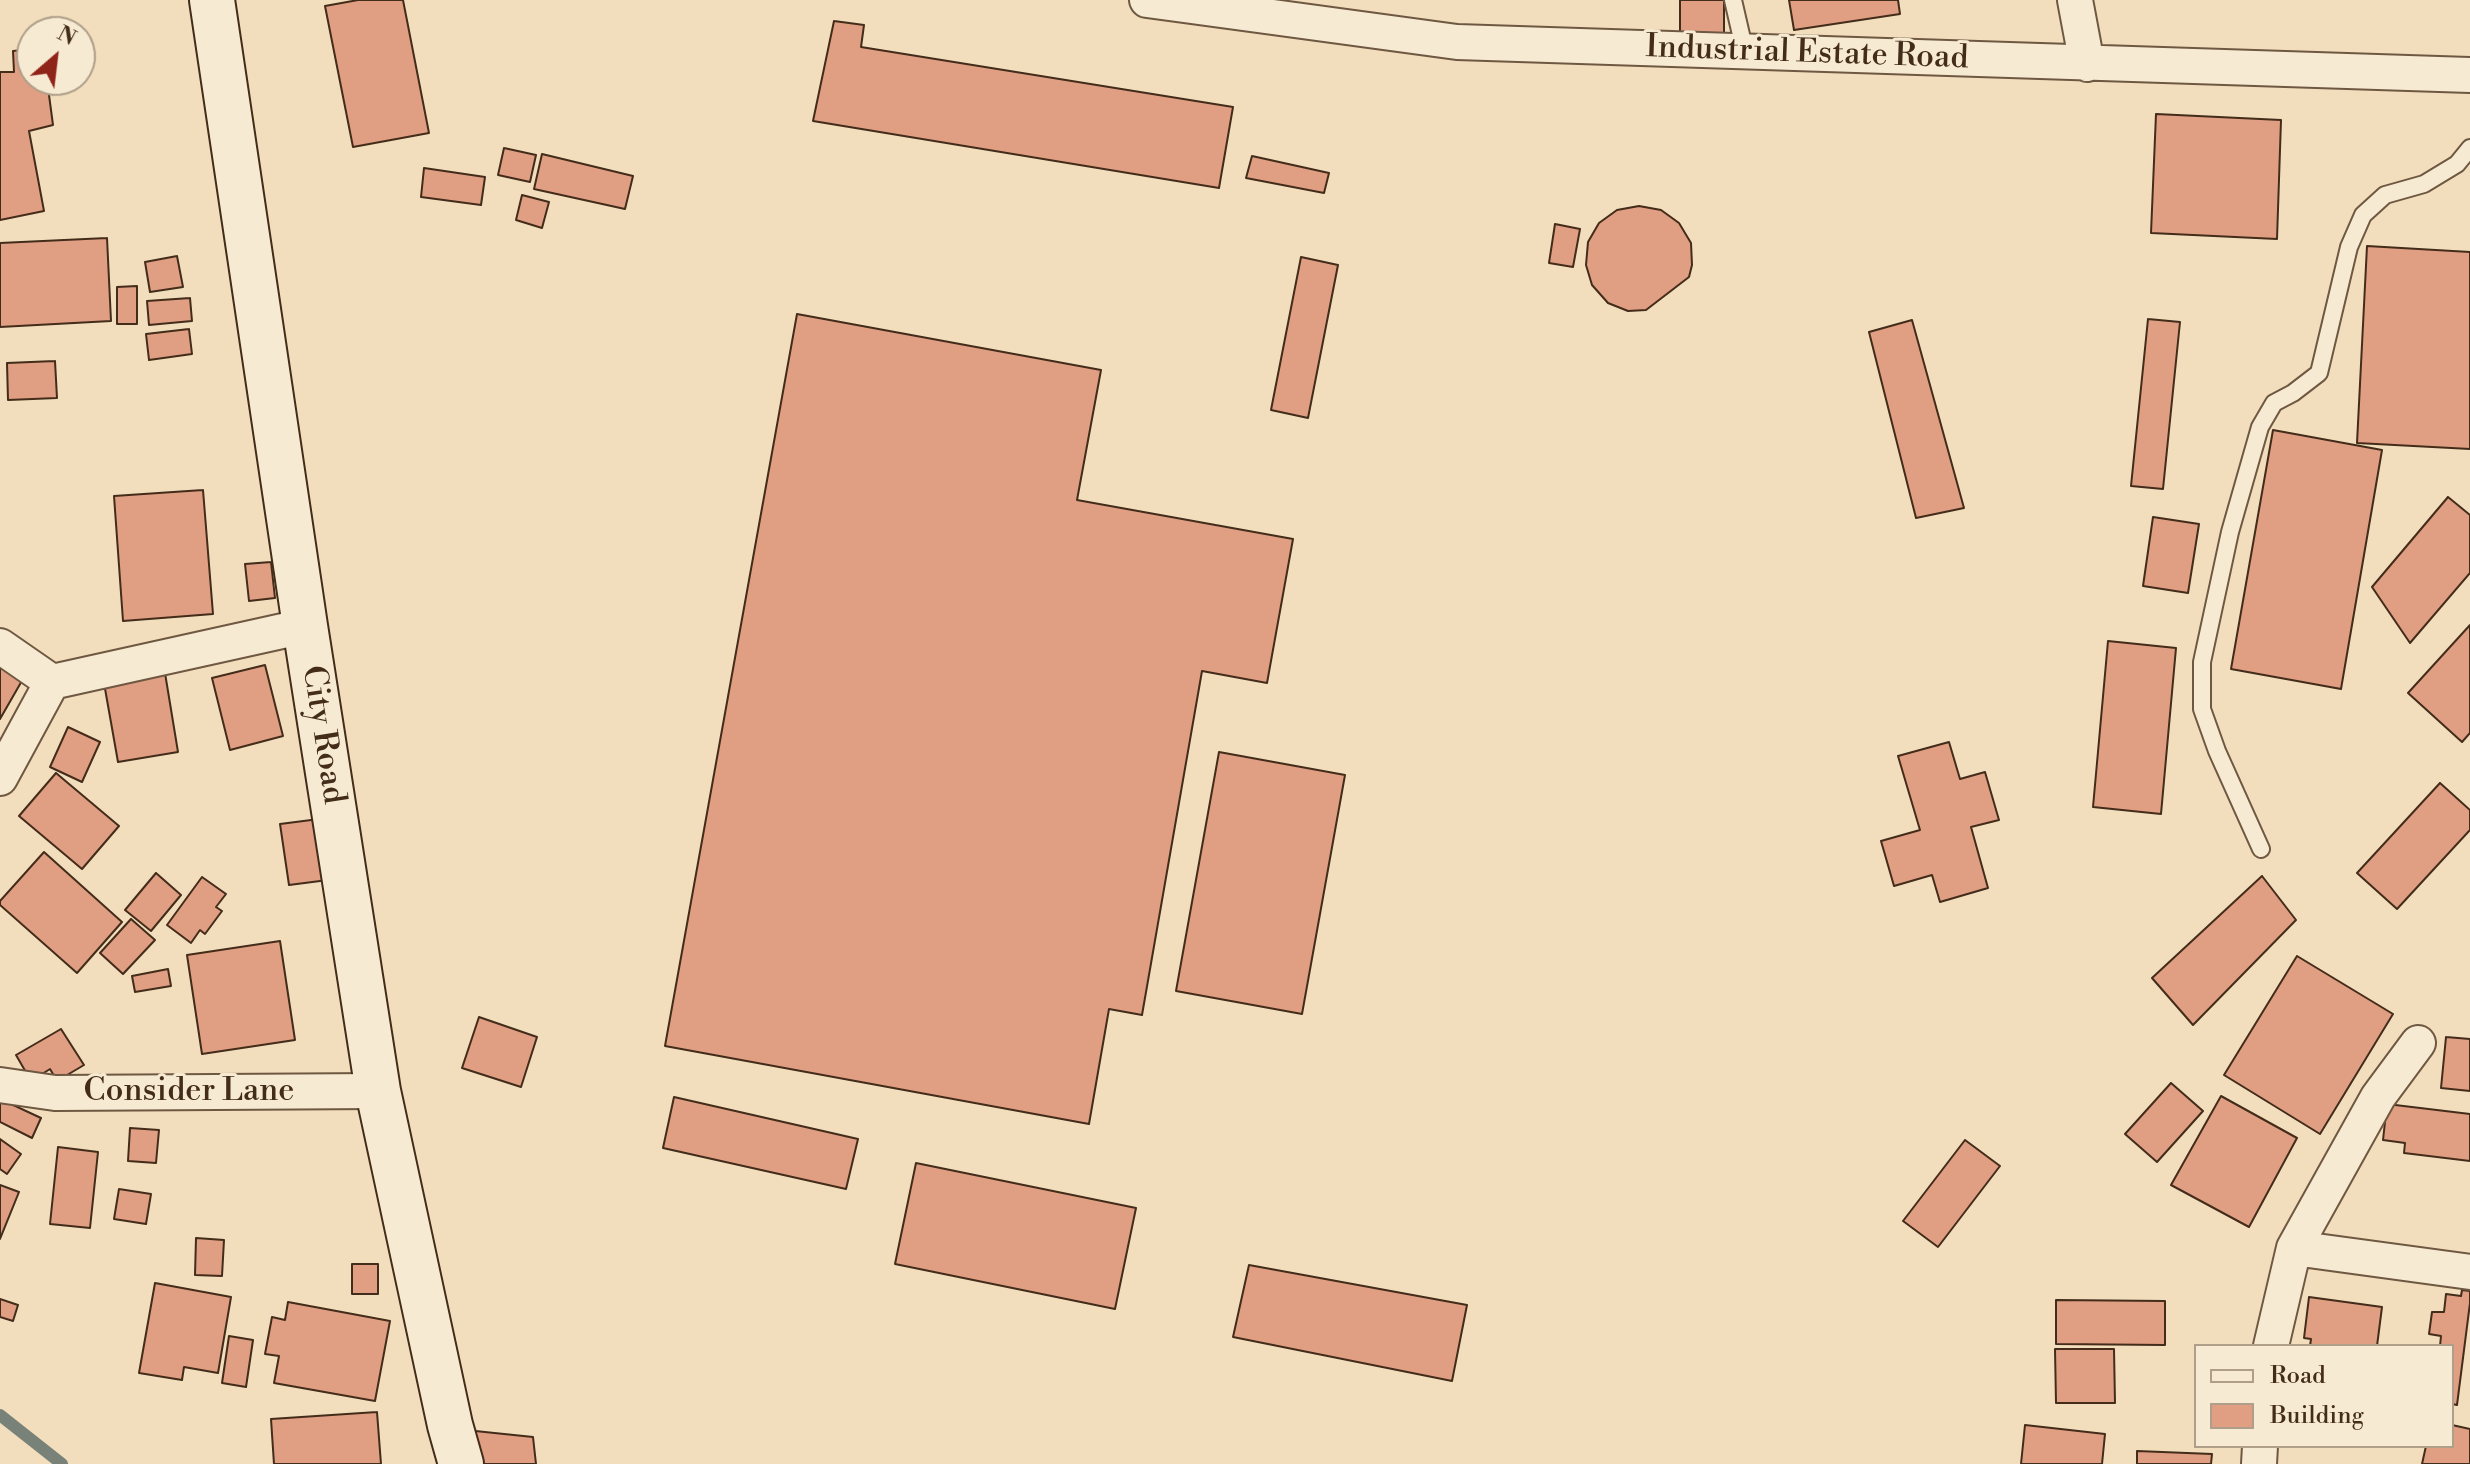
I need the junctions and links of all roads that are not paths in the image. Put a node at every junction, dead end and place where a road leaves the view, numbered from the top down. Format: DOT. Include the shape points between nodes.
graph roads {
  1 [pos="212,0"];
  2 [pos="1147,0"];
  3 [pos="1733,0"];
  4 [pos="2075,0"];
  5 [pos="1745,52"];
  6 [pos="2087,64"];
  7 [pos="2470,75"];
  8 [pos="2470,148"];
  9 [pos="305,626"];
  10 [pos="0,646"];
  11 [pos="52,682"];
  12 [pos="0,778"];
  13 [pos="2261,849"];
  14 [pos="2418,1043"];
  15 [pos="0,1085"];
  16 [pos="378,1091"];
  17 [pos="2294,1248"];
  18 [pos="2470,1272"];
  19 [pos="2271,1344"];
  20 [pos="461,1464"];
  1 -- 9 [label="main road, City Road"];
  2 -- 5 [label="street, Industrial Estate Road" via="1457,42"];
  3 -- 5 [label="lane"];
  4 -- 6 [label="street"];
  5 -- 6 [label="street, Industrial Estate Road"];
  6 -- 7 [label="street, Industrial Estate Road"];
  8 -- 13 [label="lane" via="2457,164 2424,184 2385,195 2363,215 2349,247 2319,373 2274,403 2260,427 2202,662 2202,709"];
  9 -- 11 [label="street"];
  9 -- 16 [label="main road, City Road"];
  10 -- 11 [label="street"];
  11 -- 12 [label="street"];
  14 -- 17 [label="street" via="2378,1097"];
  15 -- 16 [label="street, Consider Lane" via="55,1093"];
  16 -- 20 [label="main road, City Road"];
  17 -- 18 [label="street"];
  17 -- 19 [label="street"];
}
